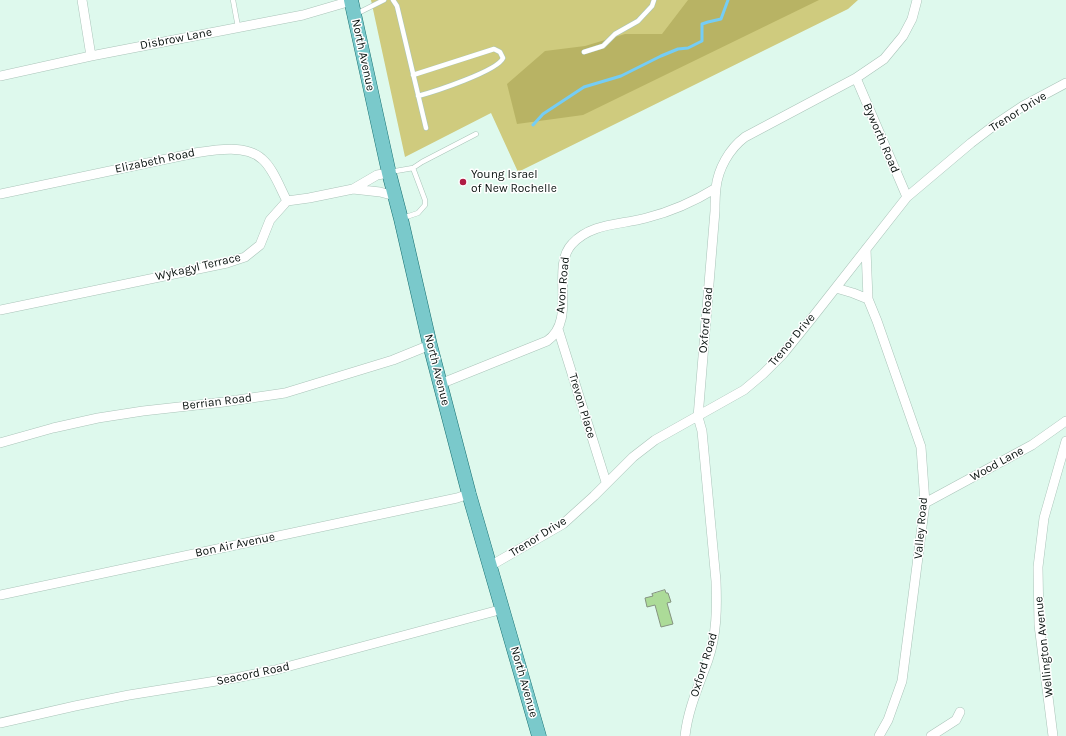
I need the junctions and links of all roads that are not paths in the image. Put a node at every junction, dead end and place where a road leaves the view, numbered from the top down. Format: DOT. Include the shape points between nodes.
graph roads {
  1 [pos="82,0"];
  2 [pos="232,0"];
  3 [pos="384,0"];
  4 [pos="393,0"];
  5 [pos="654,0"];
  6 [pos="917,0"];
  7 [pos="352,5"];
  8 [pos="238,27"];
  9 [pos="584,52"];
  10 [pos="91,56"];
  11 [pos="413,75"];
  12 [pos="0,76"];
  13 [pos="856,78"];
  14 [pos="1066,83"];
  15 [pos="418,96"];
  16 [pos="426,128"];
  17 [pos="476,134"];
  18 [pos="413,168"];
  19 [pos="389,172"];
  20 [pos="716,188"];
  21 [pos="353,189"];
  22 [pos="0,194"];
  23 [pos="394,196"];
  24 [pos="907,197"];
  25 [pos="287,201"];
  26 [pos="401,219"];
  27 [pos="866,249"];
  28 [pos="836,288"];
  29 [pos="868,299"];
  30 [pos="0,310"];
  31 [pos="558,329"];
  32 [pos="430,345"];
  33 [pos="440,384"];
  34 [pos="698,416"];
  35 [pos="1066,422"];
  36 [pos="1066,441"];
  37 [pos="0,443"];
  38 [pos="606,482"];
  39 [pos="469,494"];
  40 [pos="925,503"];
  41 [pos="490,566"];
  42 [pos="0,595"];
  43 [pos="503,609"];
  44 [pos="960,712"];
  45 [pos="0,723"];
  46 [pos="539,736"];
  47 [pos="685,736"];
  48 [pos="879,736"];
  49 [pos="931,736"];
  50 [pos="1053,736"];
  1 -- 10 [label="street"];
  2 -- 8 [label="lane"];
  3 -- 7 [label="lane"];
  4 -- 11 [label="lane" via="397,6"];
  5 -- 9 [label="lane" via="638,22 615,34 603,46"];
  6 -- 13 [label="street, Oxford Road" via="912,19 894,49"];
  7 -- 8 [label="street, Disbrow Lane"];
  7 -- 19 [label="main road, North Avenue"];
  8 -- 10 [label="street, Disbrow Lane"];
  10 -- 12 [label="street, Disbrow Lane"];
  11 -- 15 [label="lane"];
  11 -- 15 [label="lane" via="494,49 500,52 503,58 502,61 467,79"];
  13 -- 20 [label="street, Oxford Road" via="737,143 724,161"];
  13 -- 24 [label="street, Byworth Road"];
  14 -- 24 [label="street, Trenor Drive" via="1022,106 996,124"];
  15 -- 16 [label="lane"];
  17 -- 18 [label="lane"];
  18 -- 19 [label="lane"];
  18 -- 26 [label="lane" via="425,205 418,213"];
  19 -- 21 [label="street" via="377,175"];
  19 -- 23 [label="main road, North Avenue"];
  20 -- 31 [label="street, Avon Road" via="662,213 594,228 581,235 566,251 562,310"];
  20 -- 34 [label="street, Oxford Road"];
  21 -- 23 [label="street"];
  21 -- 25 [label="street"];
  22 -- 25 [label="street, Elizabeth Road" via="195,153 237,150 251,152 262,158 278,181"];
  23 -- 26 [label="main road, North Avenue"];
  24 -- 27 [label="street, Trenor Drive"];
  25 -- 30 [label="street, Wykagyl Terrace" via="270,220 260,245 245,257 227,263"];
  26 -- 32 [label="main road, North Avenue"];
  27 -- 28 [label="street, Trenor Drive"];
  27 -- 29 [label="street, Valley Road"];
  28 -- 29 [label="street"];
  28 -- 34 [label="street, Trenor Drive" via="763,374 744,390"];
  29 -- 40 [label="street, Valley Road" via="921,447"];
  31 -- 33 [label="street, Avon Road" via="553,337 547,340"];
  31 -- 38 [label="street, Trevon Place"];
  32 -- 33 [label="main road, North Avenue"];
  32 -- 37 [label="street, Berrian Road" via="393,360 285,392 98,418"];
  33 -- 39 [label="main road, North Avenue"];
  34 -- 38 [label="street, Trenor Drive" via="655,440"];
  34 -- 47 [label="street, Oxford Road" via="702,431 717,603 713,642 695,694"];
  35 -- 40 [label="street, Wood Lane" via="1032,445"];
  36 -- 50 [label="street, Wellington Avenue" via="1044,518 1038,567 1039,625"];
  38 -- 41 [label="street, Trenor Drive" via="562,524"];
  39 -- 41 [label="main road, North Avenue"];
  39 -- 42 [label="street, Bon Air Avenue"];
  40 -- 48 [label="street, Valley Road" via="902,680 888,720"];
  41 -- 43 [label="main road, North Avenue"];
  43 -- 45 [label="street, Seacord Road" via="275,670 129,695"];
  43 -- 46 [label="main road, North Avenue"];
  44 -- 49 [label="street" via="956,720"];
}
